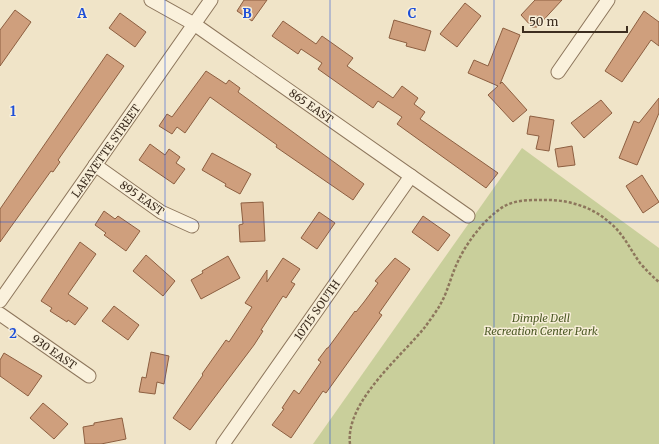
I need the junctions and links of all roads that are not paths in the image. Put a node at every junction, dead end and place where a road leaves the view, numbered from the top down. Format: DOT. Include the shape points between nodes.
graph roads {
  1 [pos="151,0"];
  2 [pos="211,0"];
  3 [pos="608,0"];
  4 [pos="194,24"];
  5 [pos="558,72"];
  6 [pos="95,165"];
  7 [pos="411,176"];
  8 [pos="468,216"];
  9 [pos="192,226"];
  10 [pos="0,301"];
  11 [pos="0,314"];
  12 [pos="88,376"];
  13 [pos="223,444"];
  1 -- 4 [label="street, 865 EAST"];
  2 -- 4 [label="street, LAFAYETTE STREET"];
  3 -- 5 [label="street"];
  4 -- 6 [label="street, LAFAYETTE STREET"];
  4 -- 7 [label="street, 865 EAST"];
  6 -- 9 [label="street, 895 EAST" via="161,212"];
  6 -- 10 [label="street, LAFAYETTE STREET"];
  7 -- 8 [label="street, 865 EAST"];
  7 -- 13 [label="street, 10715 SOUTH"];
  11 -- 12 [label="street, 930 EAST"];
}
